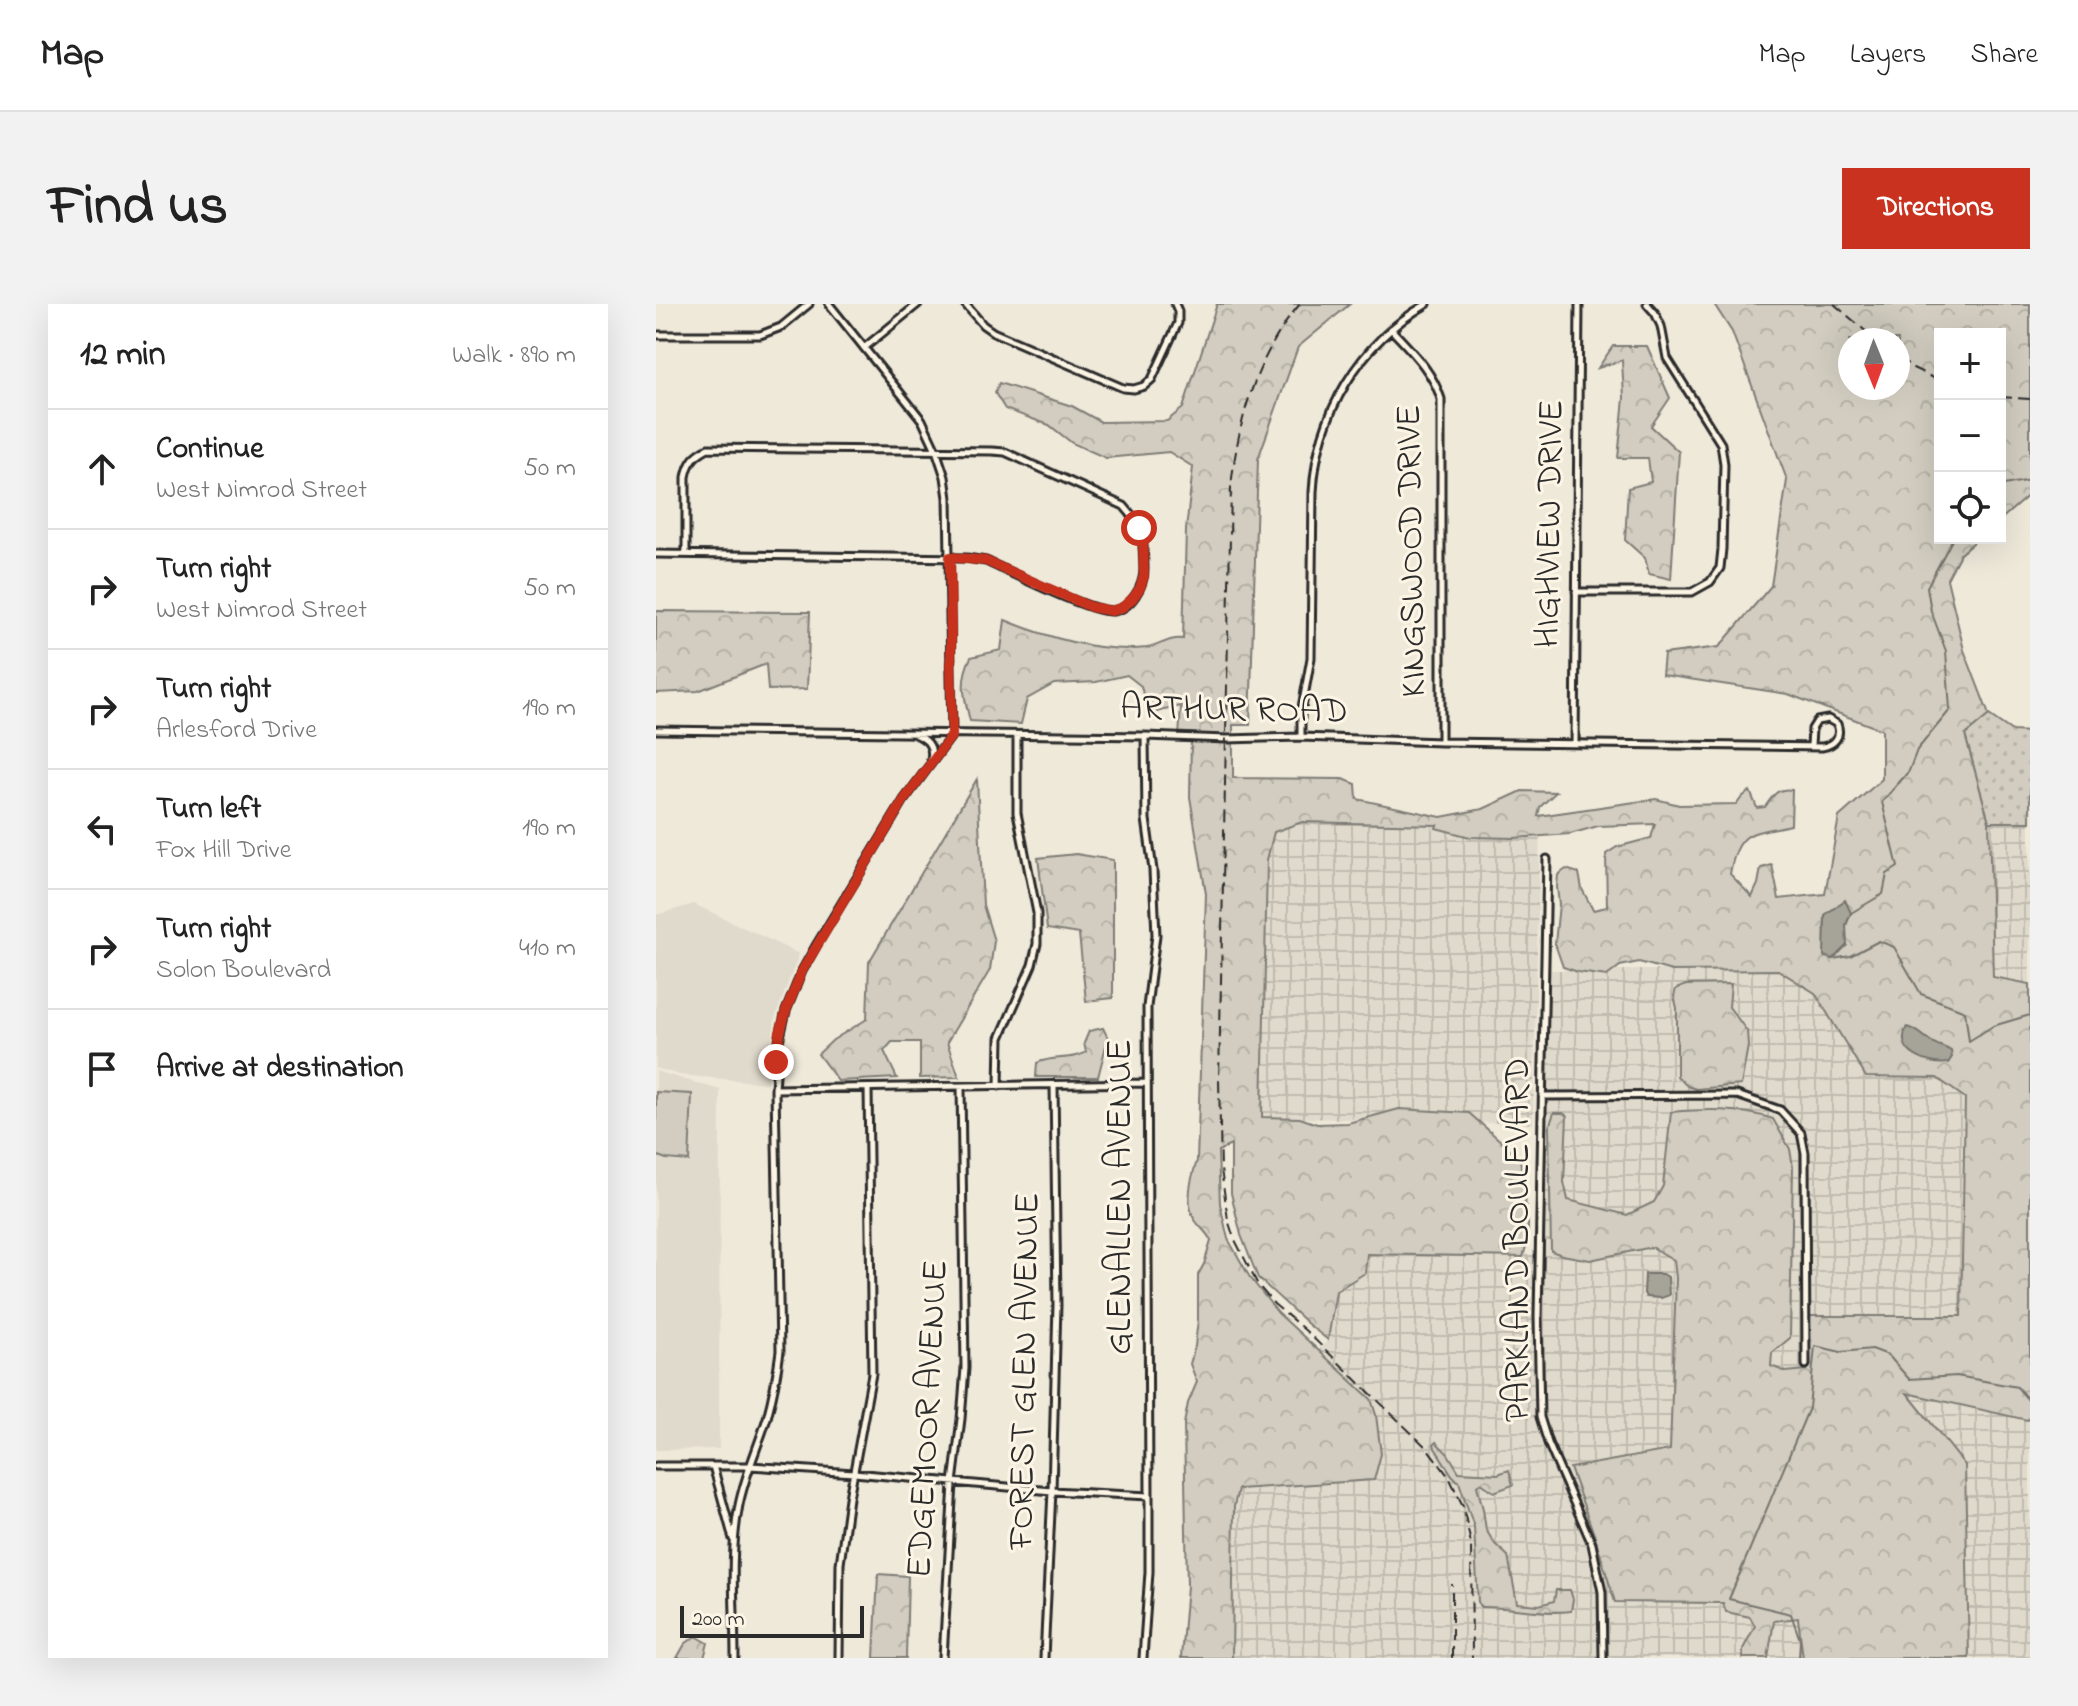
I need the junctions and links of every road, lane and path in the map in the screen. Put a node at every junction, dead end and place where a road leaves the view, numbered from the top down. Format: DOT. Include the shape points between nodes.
graph roads {
  1 [pos="809,304"];
  2 [pos="829,304"];
  3 [pos="918,304"];
  4 [pos="965,304"];
  5 [pos="1175,304"];
  6 [pos="1427,304"];
  7 [pos="1579,304"];
  8 [pos="1647,304"];
  9 [pos="1391,329"];
  10 [pos="656,335"];
  11 [pos="864,348"];
  12 [pos="936,450"];
  13 [pos="656,554"];
  14 [pos="686,554"];
  15 [pos="950,557"];
  16 [pos="1576,592"];
  17 [pos="656,730"];
  18 [pos="911,732"];
  19 [pos="952,735"];
  20 [pos="1017,735"];
  21 [pos="1145,736"];
  22 [pos="1301,737"];
  23 [pos="1441,742"];
  24 [pos="1575,744"];
  25 [pos="1811,746"];
  26 [pos="929,766"];
  27 [pos="1547,859"];
  28 [pos="1146,1083"];
  29 [pos="1054,1085"];
  30 [pos="999,1086"];
  31 [pos="961,1087"];
  32 [pos="868,1088"];
  33 [pos="775,1089"];
  34 [pos="1543,1096"];
  35 [pos="1806,1365"];
  36 [pos="656,1466"];
  37 [pos="713,1466"];
  38 [pos="750,1466"];
  39 [pos="854,1473"];
  40 [pos="953,1483"];
  41 [pos="1052,1491"];
  42 [pos="1149,1496"];
  43 [pos="735,1544"];
  44 [pos="735,1658"];
  45 [pos="839,1658"];
  46 [pos="943,1658"];
  47 [pos="1044,1658"];
  48 [pos="1143,1658"];
  49 [pos="1603,1658"];
  1 -- 10 [label="street" via="781,327 760,335"];
  2 -- 11 [label="street"];
  3 -- 11 [label="street"];
  4 -- 5 [label="street" via="993,332 1134,389 1152,379 1178,323"];
  6 -- 9 [label="street"];
  7 -- 16 [label="street, HIGHVIEW DRIVE"];
  8 -- 16 [label="street" via="1661,326 1671,366 1721,444 1720,568 1710,582 1692,592"];
  9 -- 22 [label="street" via="1339,393 1314,467 1311,658"];
  9 -- 23 [label="street, KINGSWOOD DRIVE" via="1427,368 1441,399"];
  11 -- 12 [label="street" via="922,420"];
  12 -- 14 [label="street" via="708,448 688,465"];
  12 -- 15 [label="street" via="948,498"];
  12 -- 15 [label="street" via="1005,452 1124,506 1143,538 1144,576 1123,607 1112,611 1091,607 986,561"];
  13 -- 14 [label="street"];
  14 -- 15 [label="street"];
  15 -- 19 [label="street"];
  16 -- 24 [label="street, HIGHVIEW DRIVE"];
  17 -- 18 [label="street, ARTHUR ROAD"];
  18 -- 19 [label="street, ARTHUR ROAD"];
  18 -- 26 [label="street" via="928,741"];
  19 -- 20 [label="street, ARTHUR ROAD"];
  19 -- 26 [label="street"];
  20 -- 21 [label="street, ARTHUR ROAD"];
  20 -- 30 [label="street" via="1017,813 1037,913 1037,944 1000,1038"];
  21 -- 22 [label="street, ARTHUR ROAD"];
  21 -- 28 [label="street, GLENALLEN AVENUE" via="1156,935 1147,1007"];
  22 -- 23 [label="street, ARTHUR ROAD"];
  23 -- 24 [label="street, ARTHUR ROAD"];
  24 -- 25 [label="street, ARTHUR ROAD"];
  25 -- 25 [label="street" via="1817,721 1837,724 1835,742"];
  26 -- 33 [label="street" via="802,971 780,1033"];
  27 -- 34 [label="street, PARKLAND BOULEVARD"];
  28 -- 29 [label="street"];
  28 -- 42 [label="street, GLENALLEN AVENUE"];
  29 -- 30 [label="street"];
  29 -- 41 [label="street, FOREST GLEN AVENUE" via="1057,1304"];
  30 -- 31 [label="street"];
  31 -- 32 [label="street"];
  31 -- 40 [label="street, EDGEMOOR AVENUE" via="965,1368"];
  32 -- 33 [label="street"];
  32 -- 39 [label="street" via="872,1374"];
  33 -- 38 [label="street" via="780,1351"];
  34 -- 35 [label="street" via="1737,1095 1780,1110 1801,1133 1805,1153"];
  34 -- 49 [label="street, PARKLAND BOULEVARD" via="1540,1417 1592,1544 1602,1592"];
  36 -- 37 [label="street"];
  37 -- 38 [label="street"];
  37 -- 43 [label="street"];
  38 -- 39 [label="street"];
  38 -- 43 [label="street"];
  39 -- 40 [label="street"];
  39 -- 45 [label="street" via="840,1564"];
  40 -- 41 [label="street"];
  40 -- 46 [label="street, EDGEMOOR AVENUE"];
  41 -- 42 [label="street"];
  41 -- 47 [label="street, FOREST GLEN AVENUE"];
  42 -- 48 [label="street, GLENALLEN AVENUE"];
  43 -- 44 [label="street"];
}
